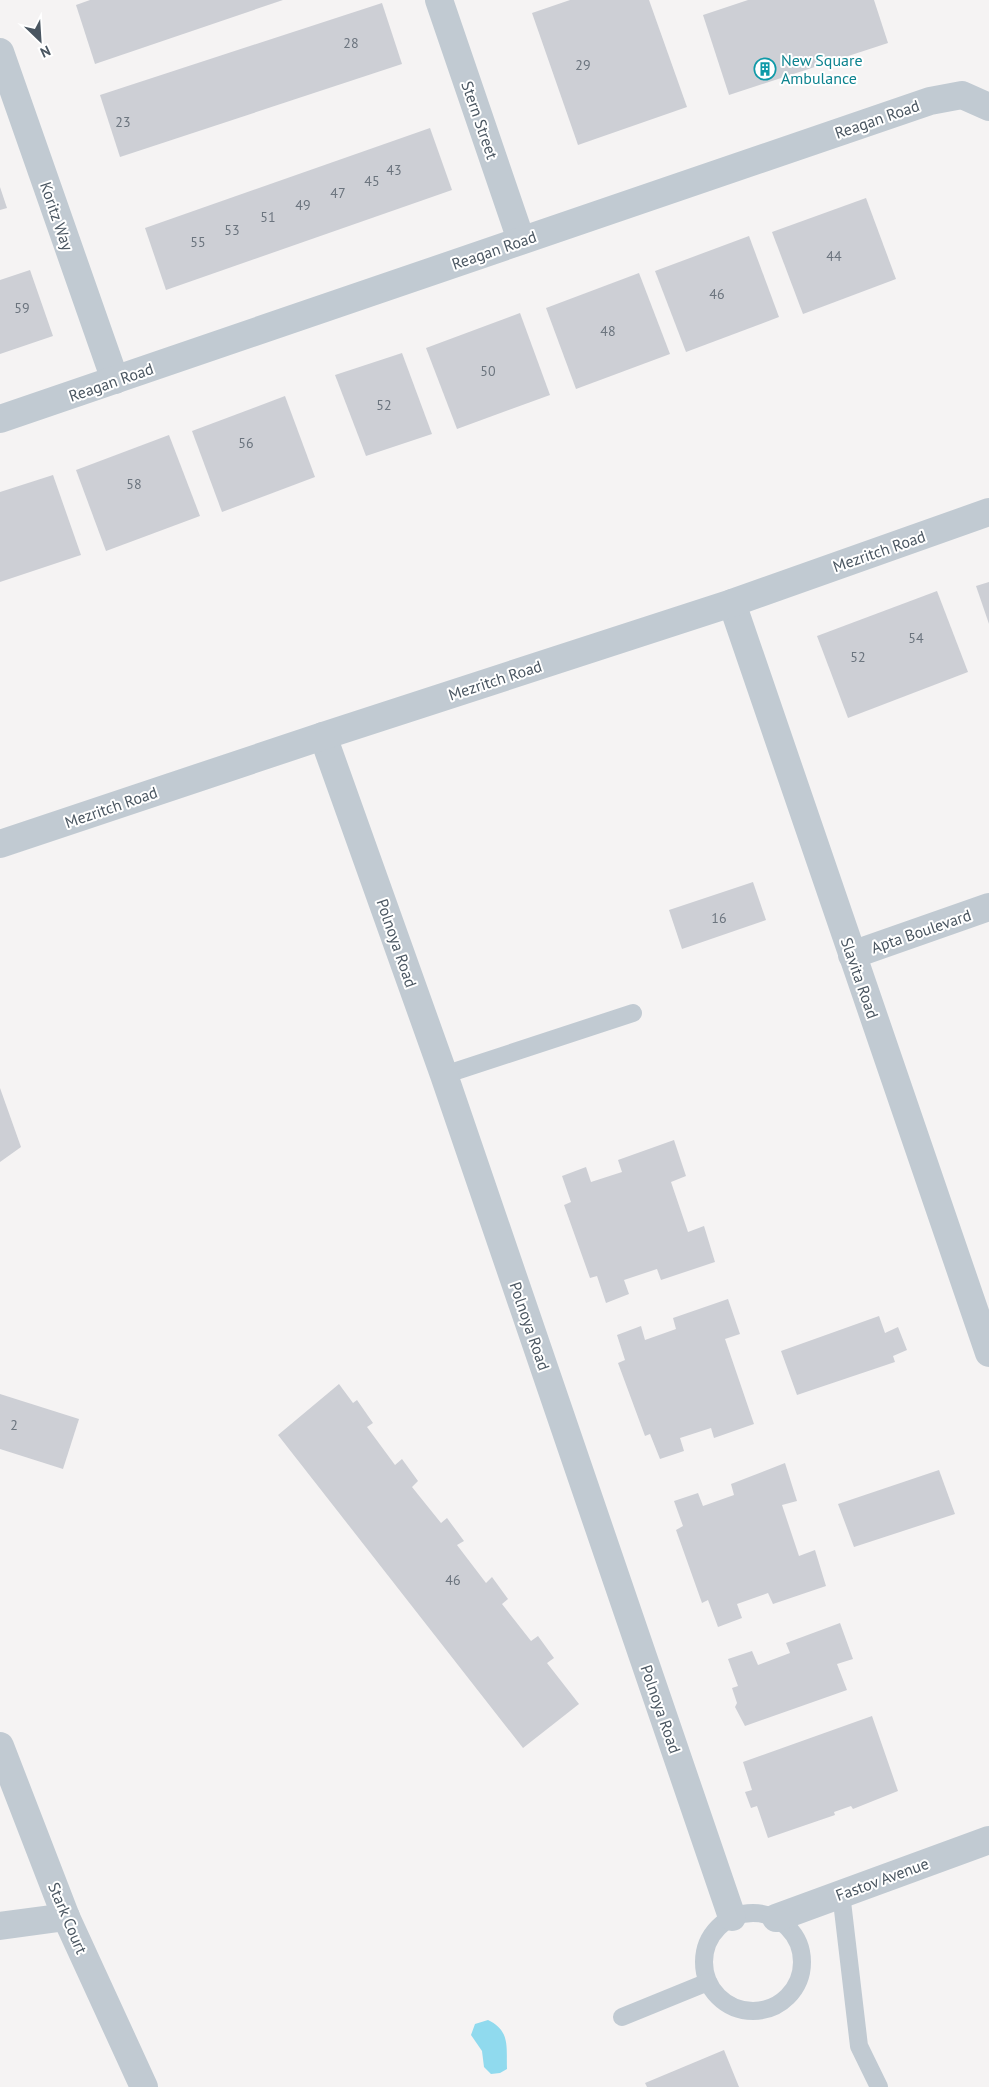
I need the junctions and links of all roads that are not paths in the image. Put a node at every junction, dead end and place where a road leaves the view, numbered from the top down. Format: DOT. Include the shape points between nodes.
graph roads {
  1 [pos="439,0"];
  2 [pos="0,52"];
  3 [pos="989,107"];
  4 [pos="521,240"];
  5 [pos="115,380"];
  6 [pos="0,420"];
  7 [pos="989,512"];
  8 [pos="732,603"];
  9 [pos="324,736"];
  10 [pos="0,844"];
  11 [pos="989,907"];
  12 [pos="852,955"];
  13 [pos="633,1013"];
  14 [pos="444,1075"];
  15 [pos="989,1353"];
  16 [pos="0,1746"];
  17 [pos="989,1840"];
  18 [pos="841,1893"];
  19 [pos="66,1917"];
  20 [pos="732,1917"];
  21 [pos="776,1918"];
  22 [pos="0,1926"];
  23 [pos="708,1982"];
  24 [pos="622,2017"];
  25 [pos="144,2087"];
  26 [pos="879,2087"];
  1 -- 4 [label="street, Stern Street"];
  2 -- 5 [label="street, Koritz Way"];
  3 -- 4 [label="street, Reagan Road" via="962,95 930,101"];
  4 -- 5 [label="street, Reagan Road"];
  5 -- 6 [label="street, Reagan Road"];
  7 -- 8 [label="street, Mezritch Road"];
  8 -- 9 [label="street, Mezritch Road"];
  8 -- 12 [label="street, Slavita Road"];
  9 -- 10 [label="street, Mezritch Road"];
  9 -- 14 [label="street, Polnoya Road"];
  11 -- 12 [label="street, Apta Boulevard"];
  12 -- 15 [label="street, Slavita Road"];
  13 -- 14 [label="lane"];
  14 -- 20 [label="street, Polnoya Road"];
  16 -- 19 [label="street, Stark Court"];
  17 -- 18 [label="street, Fastov Avenue"];
  18 -- 21 [label="street, Fastov Avenue"];
  18 -- 26 [label="lane" via="859,2046"];
  19 -- 22 [label="street"];
  19 -- 25 [label="street, Stark Court"];
  20 -- 21 [label="lane" via="748,1913"];
  20 -- 23 [label="lane" via="710,1938 704,1967"];
  21 -- 23 [label="lane" via="791,1930 803,1961 800,1978 792,1993 779,2004 763,2010 746,2011 730,2006 716,1995"];
  23 -- 24 [label="lane"];
}
